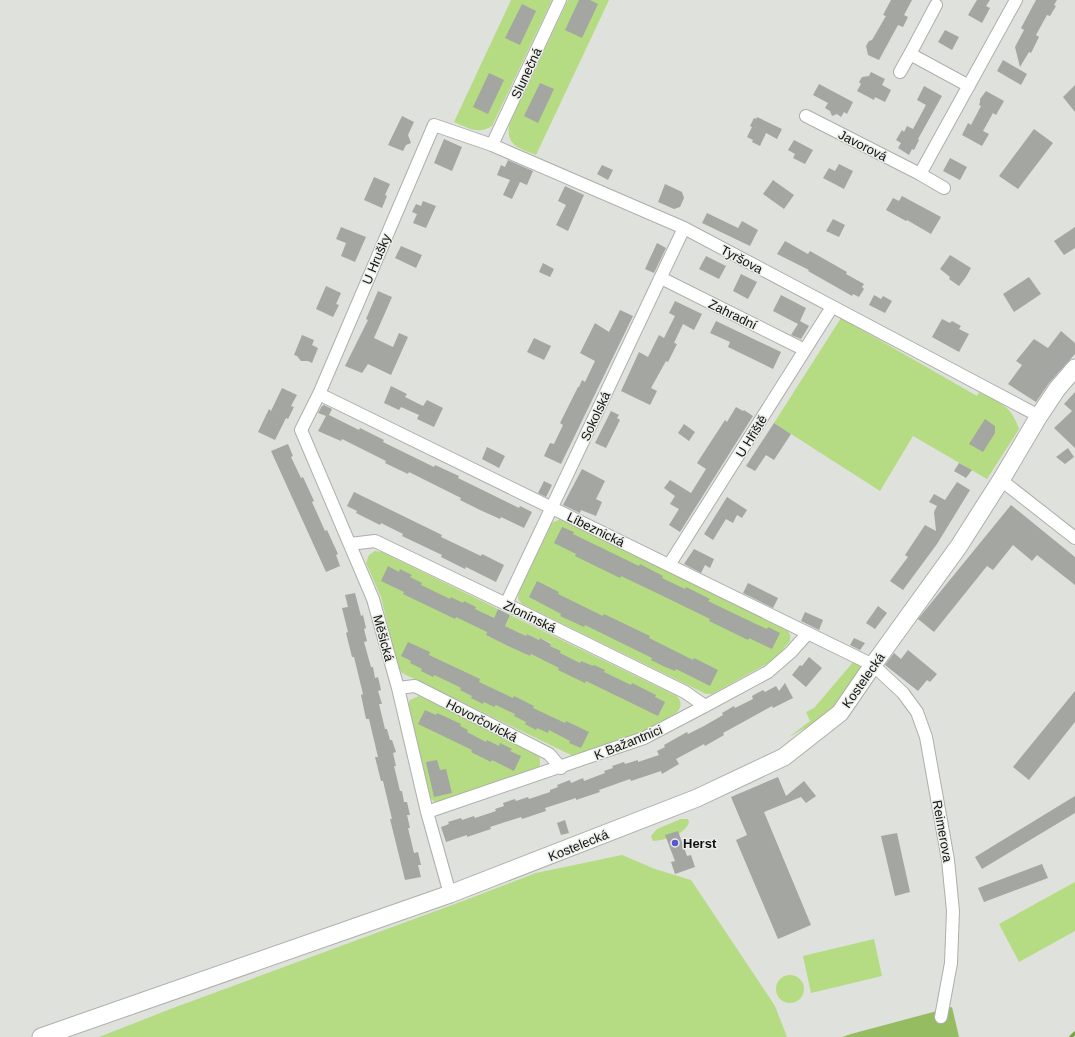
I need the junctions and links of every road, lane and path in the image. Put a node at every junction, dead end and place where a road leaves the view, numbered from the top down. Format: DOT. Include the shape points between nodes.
graph roads {
  1 [pos="560,0"];
  2 [pos="1016,0"];
  3 [pos="936,5"];
  4 [pos="910,54"];
  5 [pos="900,72"];
  6 [pos="969,86"];
  7 [pos="806,116"];
  8 [pos="434,125"];
  9 [pos="492,145"];
  10 [pos="920,174"];
  11 [pos="944,188"];
  12 [pos="684,228"];
  13 [pos="661,278"];
  14 [pos="832,307"];
  15 [pos="805,350"];
  16 [pos="1075,368"];
  17 [pos="319,394"];
  18 [pos="1039,416"];
  19 [pos="1001,480"];
  20 [pos="552,508"];
  21 [pos="1075,538"];
  22 [pos="350,544"];
  23 [pos="669,565"];
  24 [pos="506,604"];
  25 [pos="808,633"];
  26 [pos="873,665"];
  27 [pos="398,688"];
  28 [pos="705,706"];
  29 [pos="561,768"];
  30 [pos="427,812"];
  31 [pos="450,894"];
  32 [pos="941,1016"];
  33 [pos="41,1037"];
  1 -- 9 [label="street, Slunečná"];
  2 -- 6 [label="street"];
  3 -- 4 [label="street"];
  4 -- 5 [label="street"];
  4 -- 6 [label="street"];
  6 -- 10 [label="street"];
  7 -- 10 [label="street, Javorová"];
  8 -- 9 [label="street, Tyršova"];
  8 -- 17 [label="street, U Hrušky"];
  9 -- 12 [label="street, Tyršova"];
  10 -- 11 [label="street, Javorová"];
  12 -- 13 [label="street, Sokolská"];
  12 -- 14 [label="street, Tyršova"];
  13 -- 15 [label="street, Zahradní"];
  13 -- 20 [label="street, Sokolská"];
  14 -- 15 [label="street, U Hřiště"];
  14 -- 18 [label="street, Tyršova"];
  15 -- 23 [label="street, U Hřiště"];
  16 -- 18 [label="main road, Kostelecká"];
  17 -- 20 [label="street, Líbeznická"];
  17 -- 22 [label="street, Měšická" via="301,430"];
  18 -- 19 [label="main road, Kostelecká"];
  19 -- 21 [label="street"];
  19 -- 26 [label="main road, Kostelecká" via="959,546"];
  20 -- 23 [label="street, Líbeznická"];
  20 -- 24 [label="street, Sokolská"];
  22 -- 24 [label="street, Zlonínská" via="375,541"];
  22 -- 27 [label="street, Měšická" via="373,599"];
  23 -- 25 [label="street, Líbeznická"];
  24 -- 28 [label="street, Zlonínská" via="685,692"];
  25 -- 26 [label="street, Líbeznická"];
  25 -- 28 [label="street, K Bažantnici" via="768,672"];
  26 -- 31 [label="main road, Kostelecká" via="840,713 784,757 697,798"];
  26 -- 32 [label="street, Reimerova" via="912,705 926,737 948,860 953,912 952,963"];
  27 -- 29 [label="street, Hovorčovická" via="415,686 549,754"];
  27 -- 30 [label="street, Měšická"];
  28 -- 29 [label="street, K Bažantnici" via="644,738"];
  29 -- 30 [label="street, K Bažantnici"];
  30 -- 31 [label="street, Měšická"];
  31 -- 33 [label="main road, Kostelecká"];
}
